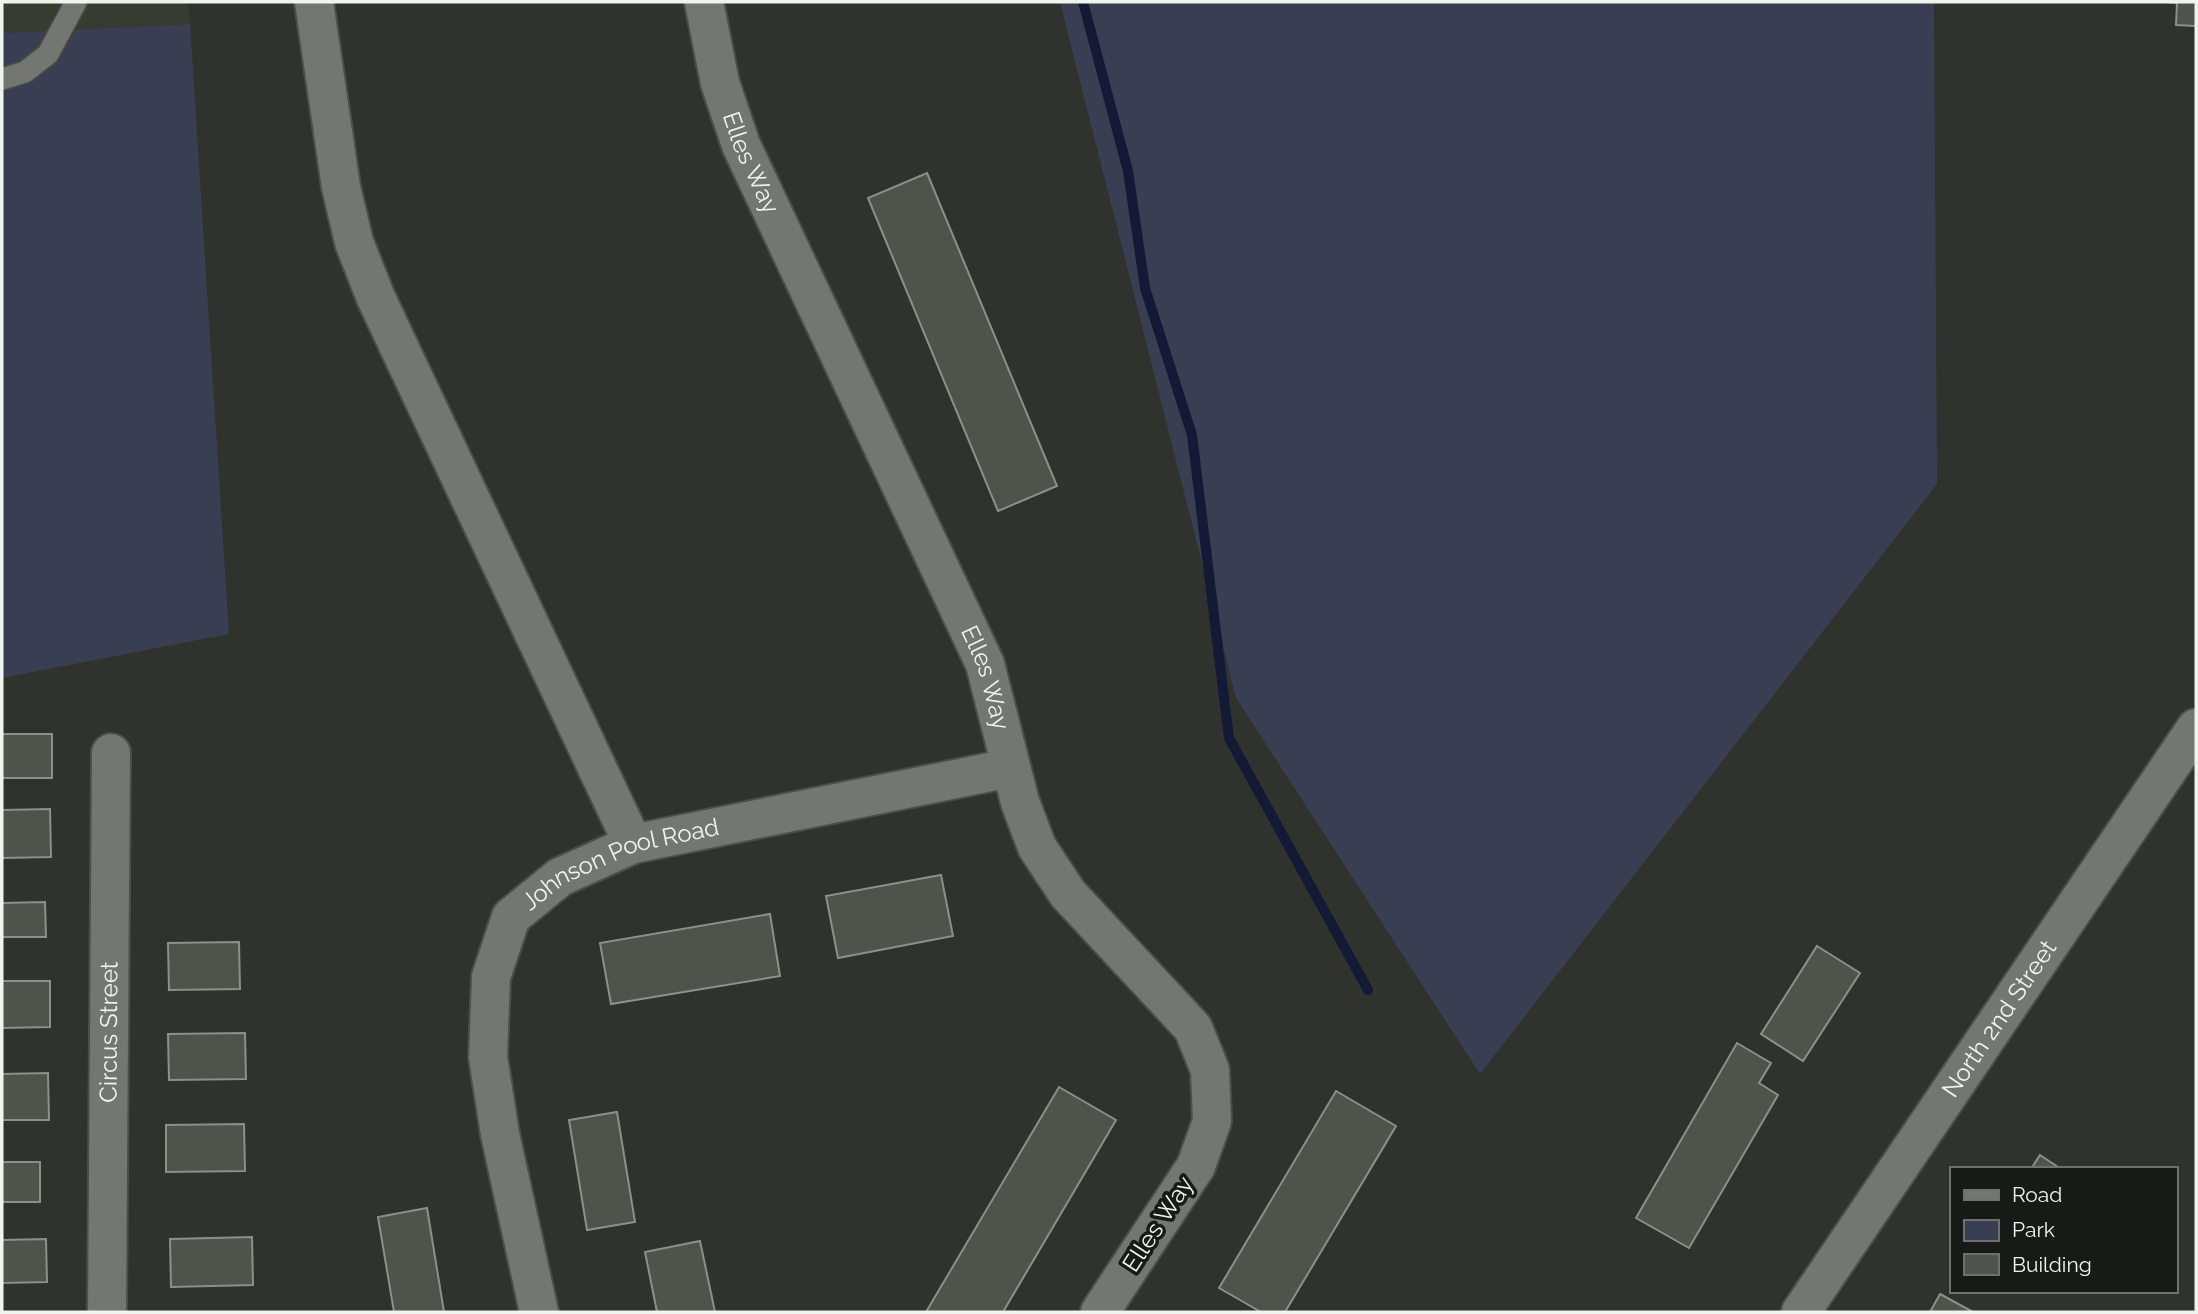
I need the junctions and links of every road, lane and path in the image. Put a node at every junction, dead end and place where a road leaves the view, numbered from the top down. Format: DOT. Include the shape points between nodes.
graph roads {
  1 [pos="76,2"];
  2 [pos="314,2"];
  3 [pos="704,2"];
  4 [pos="2,79"];
  5 [pos="2196,727"];
  6 [pos="111,753"];
  7 [pos="1010,768"];
  8 [pos="633,844"];
  9 [pos="107,1312"];
  10 [pos="539,1312"];
  11 [pos="1100,1312"];
  12 [pos="1801,1312"];
  1 -- 4 [label="lane" via="48,54 25,72"];
  2 -- 8 [label="street" via="341,187 358,254"];
  3 -- 7 [label="street, Elles Way" via="720,83 741,145 970,629 985,664"];
  5 -- 12 [label="street, North 2nd Street"];
  6 -- 9 [label="street, Circus Street"];
  7 -- 8 [label="street, Johnson Pool Road"];
  7 -- 11 [label="street, Elles Way" via="1037,847 1068,894 1193,1028 1210,1070 1212,1121 1196,1166"];
  8 -- 10 [label="street, Johnson Pool Road" via="560,877 511,917 491,977 488,1057"];
}
